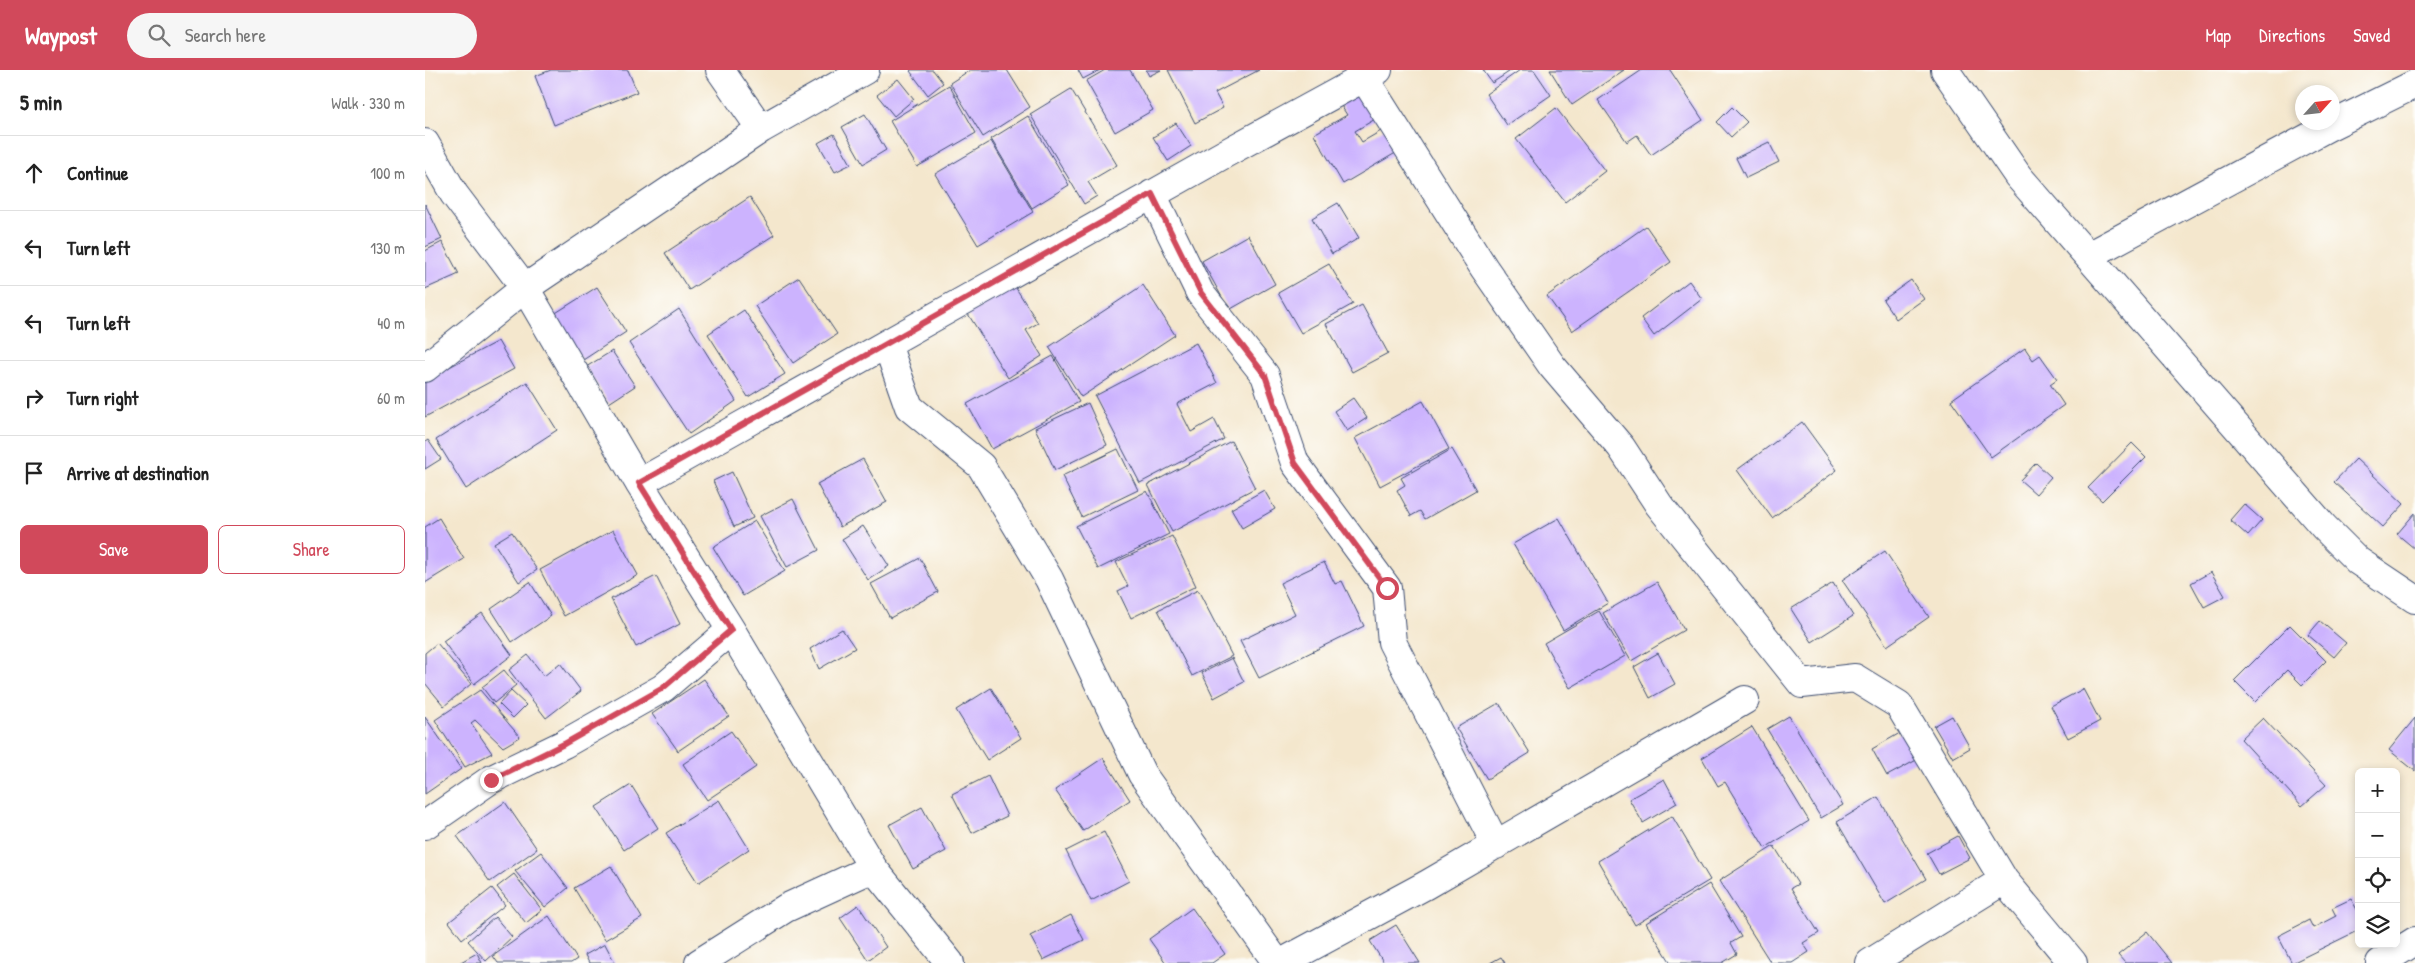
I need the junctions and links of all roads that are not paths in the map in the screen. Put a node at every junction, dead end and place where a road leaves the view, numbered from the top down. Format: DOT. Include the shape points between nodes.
graph roads {
  1 [pos="720,70"];
  2 [pos="865,70"];
  3 [pos="1945,70"];
  4 [pos="1367,72"];
  5 [pos="2415,84"];
  6 [pos="761,128"];
  7 [pos="425,143"];
  8 [pos="1152,194"];
  9 [pos="2088,256"];
  10 [pos="525,288"];
  11 [pos="887,344"];
  12 [pos="425,368"];
  13 [pos="639,483"];
  14 [pos="2415,599"];
  15 [pos="731,630"];
  16 [pos="1745,700"];
  17 [pos="425,826"];
  18 [pos="1496,845"];
  19 [pos="873,868"];
  20 [pos="2004,880"];
  21 [pos="2415,941"];
  22 [pos="699,963"];
  23 [pos="950,963"];
  24 [pos="1277,963"];
  25 [pos="1281,963"];
  26 [pos="1870,963"];
  27 [pos="2073,963"];
  28 [pos="2380,963"];
  1 -- 6 [label="street"];
  2 -- 6 [label="street"];
  3 -- 9 [label="street" via="2018,176"];
  4 -- 8 [label="street"];
  4 -- 20 [label="street" via="1490,276 1553,366 1621,447 1677,528 1802,684 1855,678 1899,704"];
  5 -- 9 [label="street"];
  6 -- 10 [label="street"];
  7 -- 10 [label="street" via="454,194"];
  8 -- 11 [label="street"];
  8 -- 18 [label="street" via="1201,293 1265,375 1295,463 1387,588 1392,642"];
  9 -- 14 [label="street" via="2324,527 2358,561"];
  10 -- 12 [label="street"];
  10 -- 13 [label="street"];
  11 -- 13 [label="street"];
  11 -- 24 [label="street" via="909,407 981,466 1049,579 1143,774"];
  13 -- 15 [label="street"];
  15 -- 17 [label="street" via="663,688 564,744 491,780"];
  15 -- 19 [label="street"];
  16 -- 18 [label="street"];
  18 -- 25 [label="street"];
  19 -- 22 [label="street" via="786,908"];
  19 -- 23 [label="street"];
  20 -- 26 [label="street"];
  20 -- 27 [label="street"];
  21 -- 28 [label="street"];
}
